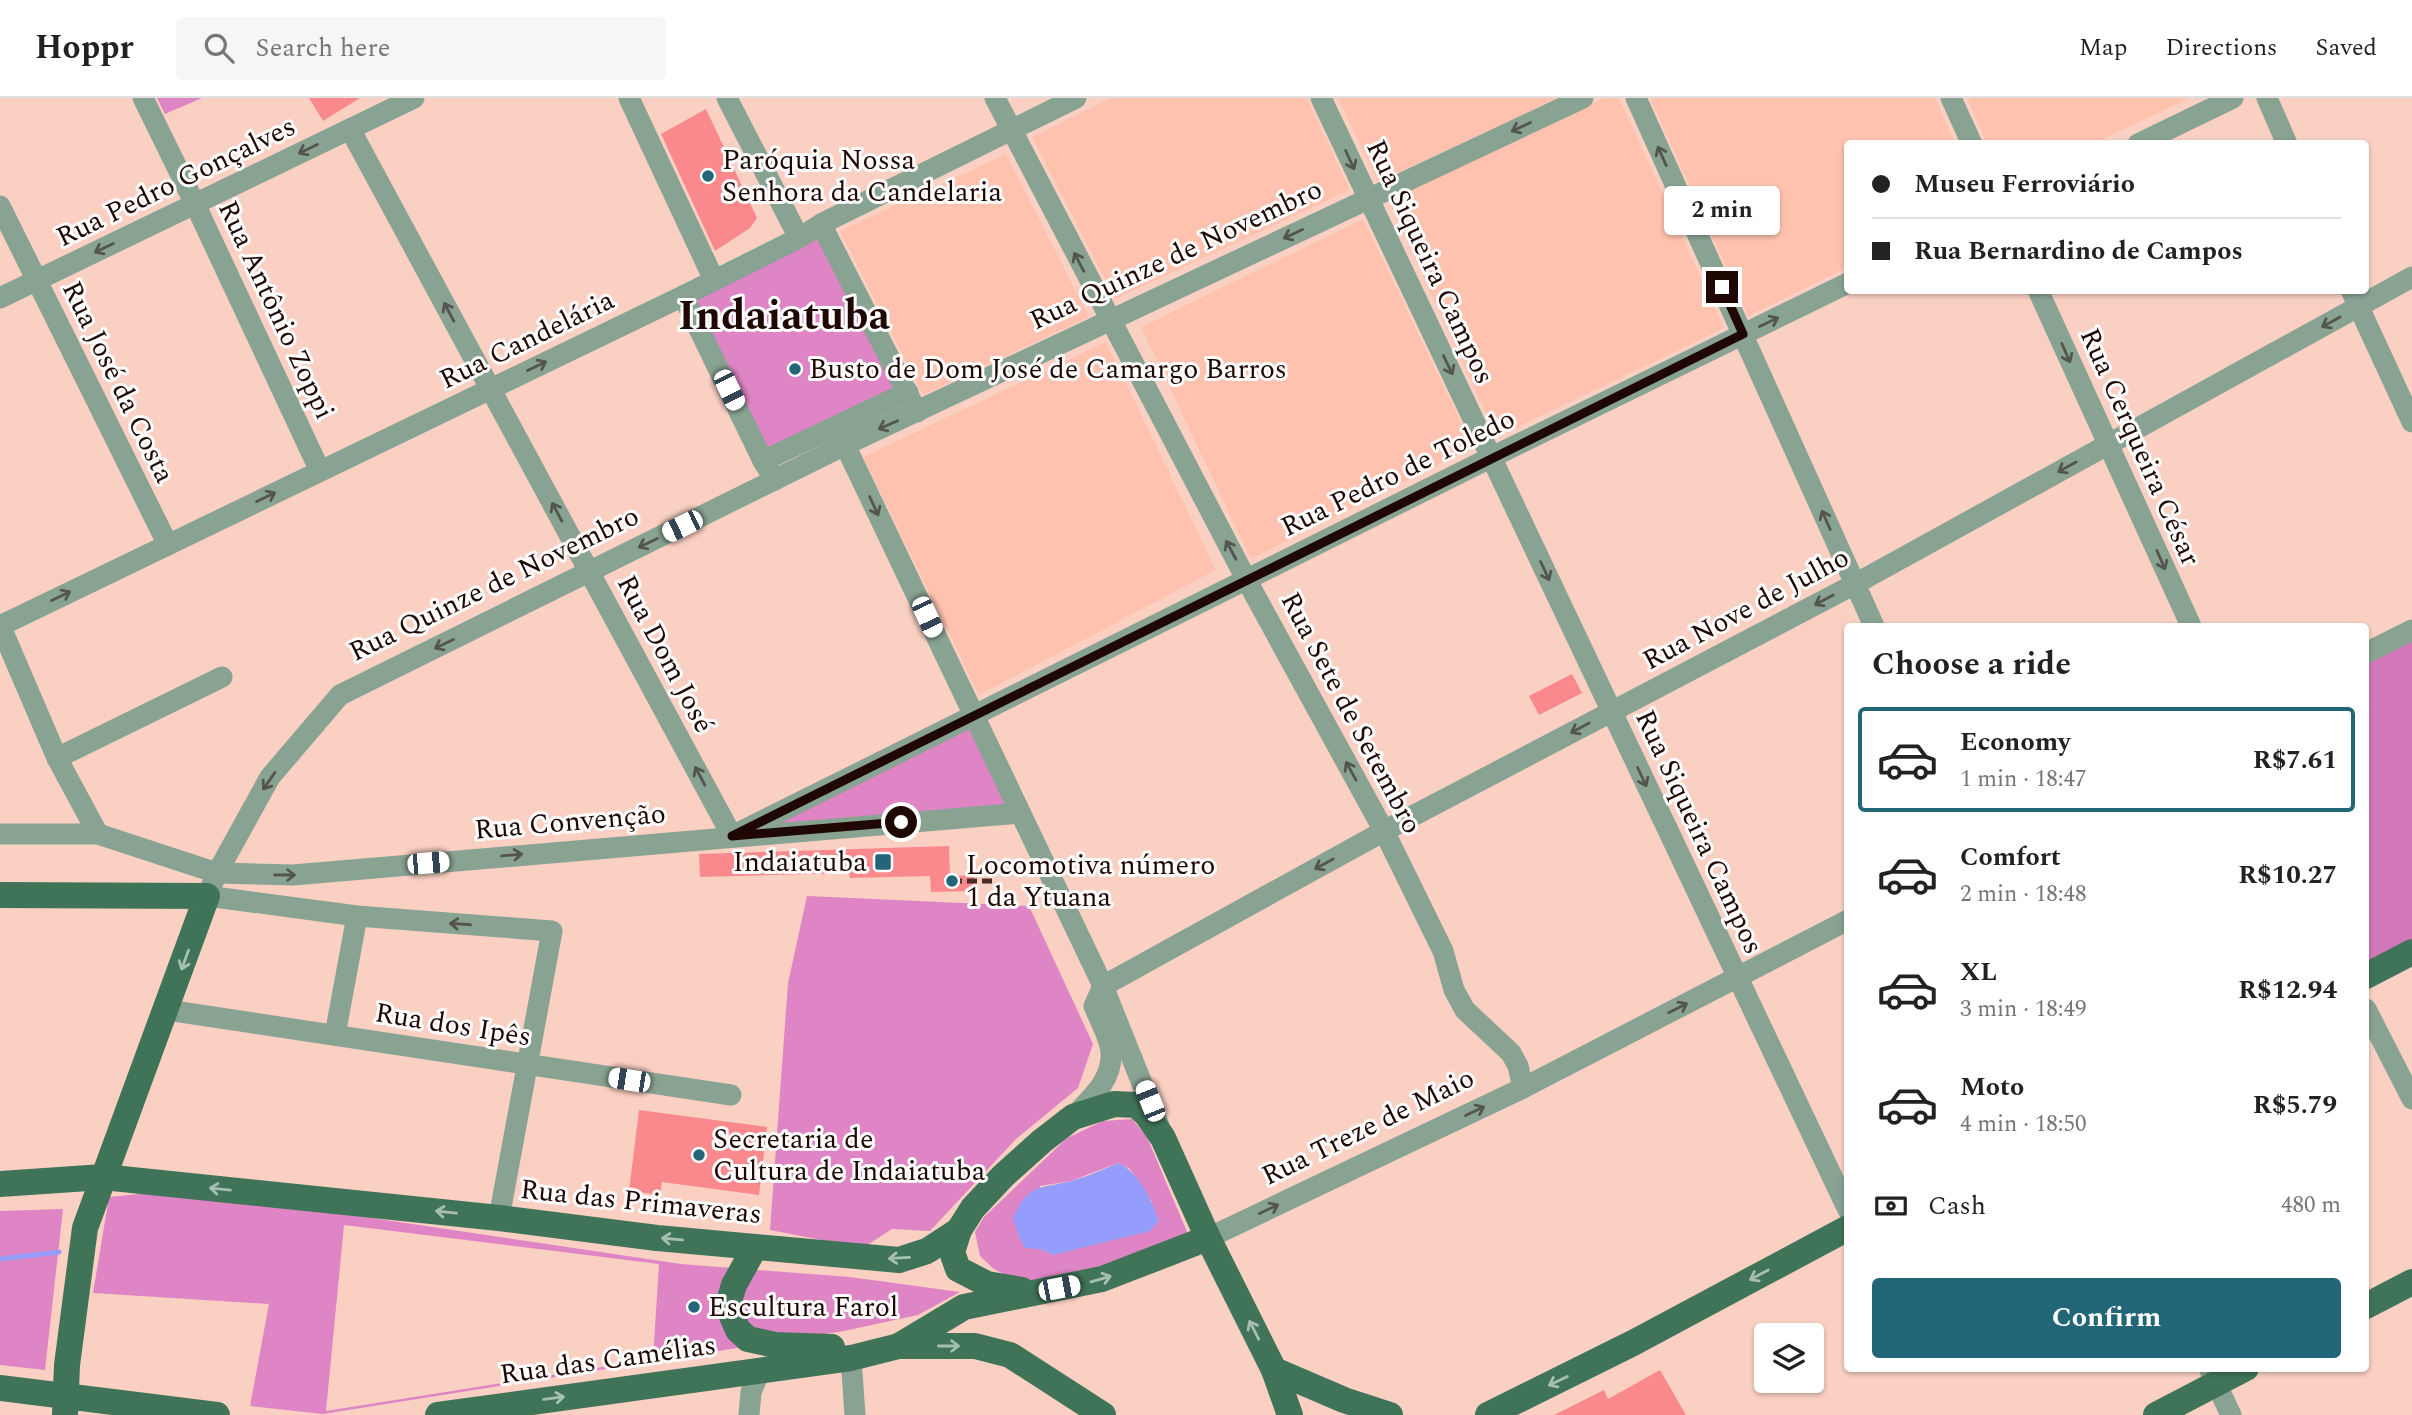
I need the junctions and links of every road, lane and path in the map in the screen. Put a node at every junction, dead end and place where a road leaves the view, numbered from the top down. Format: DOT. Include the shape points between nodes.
graph roads {
  1 [pos="143,98"];
  2 [pos="414,98"];
  3 [pos="629,98"];
  4 [pos="727,98"];
  5 [pos="995,98"];
  6 [pos="1076,98"];
  7 [pos="1321,98"];
  8 [pos="1583,98"];
  9 [pos="1636,98"];
  10 [pos="1951,98"];
  11 [pos="2233,98"];
  12 [pos="2267,98"];
  13 [pos="350,129"];
  14 [pos="1010,130"];
  15 [pos="1970,140"];
  16 [pos="2146,140"];
  17 [pos="2285,140"];
  18 [pos="1368,199"];
  19 [pos="195,204"];
  20 [pos="0,206"];
  21 [pos="821,224"];
  22 [pos="799,238"];
  23 [pos="2412,278"];
  24 [pos="37,280"];
  25 [pos="714,280"];
  26 [pos="1844,285"];
  27 [pos="2040,294"];
  28 [pos="2369,294"];
  29 [pos="683,296"];
  30 [pos="0,298"];
  31 [pos="2355,299"];
  32 [pos="1110,321"];
  33 [pos="1743,334"];
  34 [pos="490,388"];
  35 [pos="908,392"];
  36 [pos="917,412"];
  37 [pos="2412,422"];
  38 [pos="845,445"];
  39 [pos="2109,445"];
  40 [pos="1492,457"];
  41 [pos="763,461"];
  42 [pos="320,471"];
  43 [pos="775,480"];
  44 [pos="168,545"];
  45 [pos="589,572"];
  46 [pos="1246,579"];
  47 [pos="1855,584"];
  48 [pos="1873,623"];
  49 [pos="2190,623"];
  50 [pos="0,626"];
  51 [pos="2412,630"];
  52 [pos="2369,652"];
  53 [pos="222,677"];
  54 [pos="1611,712"];
  55 [pos="974,716"];
  56 [pos="57,758"];
  57 [pos="1020,813"];
  58 [pos="1384,831"];
  59 [pos="0,834"];
  60 [pos="98,834"];
  61 [pos="732,836"];
  62 [pos="212,885"];
  63 [pos="0,895"];
  64 [pos="357,916"];
  65 [pos="1844,922"];
  66 [pos="2412,952"];
  67 [pos="2369,974"];
  68 [pos="1737,978"];
  69 [pos="1103,986"];
  70 [pos="167,1010"];
  71 [pos="2369,1016"];
  72 [pos="335,1035"];
  73 [pos="528,1064"];
  74 [pos="1522,1088"];
  75 [pos="731,1095"];
  76 [pos="2412,1099"];
  77 [pos="1073,1117"];
  78 [pos="1163,1138"];
  79 [pos="103,1177"];
  80 [pos="0,1184"];
  81 [pos="1844,1202"];
  82 [pos="499,1218"];
  83 [pos="959,1230"];
  84 [pos="1844,1230"];
  85 [pos="1208,1238"];
  86 [pos="755,1247"];
  87 [pos="2412,1282"];
  88 [pos="1038,1292"];
  89 [pos="2369,1304"];
  90 [pos="899,1346"];
  91 [pos="851,1358"];
  92 [pos="1274,1370"];
  93 [pos="760,1371"];
  94 [pos="2212,1376"];
  95 [pos="0,1388"];
  96 [pos="65,1406"];
  97 [pos="217,1415"];
  98 [pos="438,1415"];
  99 [pos="749,1415"];
  100 [pos="855,1415"];
  101 [pos="1103,1415"];
  102 [pos="1290,1415"];
  103 [pos="1390,1415"];
  104 [pos="1488,1415"];
  105 [pos="2156,1415"];
  106 [pos="2231,1415"];
  1 -- 19 [label="street, Rua Antônio Zoppi"];
  2 -- 13 [label="street, Rua Pedro Gonçalves"];
  3 -- 25 [label="street"];
  4 -- 22 [label="street"];
  5 -- 14 [label="street, Rua Sete de Setembro"];
  6 -- 14 [label="street, Rua Candelária"];
  7 -- 18 [label="street, Rua Siqueira Campos, one-way"];
  8 -- 18 [label="street, Rua Quinze de Novembro, one-way"];
  33 -- 9 [label="street, one-way"];
  10 -- 15 [label="street"];
  11 -- 16 [label="street"];
  12 -- 17 [label="street"];
  13 -- 19 [label="street, Rua Pedro Gonçalves, one-way"];
  34 -- 13 [label="street, Rua Dom José, one-way"];
  14 -- 21 [label="street, Rua Candelária"];
  32 -- 14 [label="street, Rua Sete de Setembro, one-way"];
  18 -- 32 [label="street, Rua Quinze de Novembro, one-way"];
  18 -- 40 [label="street, Rua Siqueira Campos, one-way"];
  19 -- 24 [label="street, Rua Pedro Gonçalves, one-way"];
  19 -- 42 [label="street, Rua Antônio Zoppi"];
  20 -- 24 [label="street, Rua José da Costa"];
  21 -- 22 [label="street, Rua Candelária"];
  21 -- 35 [label="street"];
  22 -- 25 [label="street, Rua Candelária"];
  23 -- 28 [label="street, Rua Nove de Julho"];
  24 -- 30 [label="street, Rua Pedro Gonçalves"];
  24 -- 44 [label="street, Rua José da Costa"];
  25 -- 29 [label="street, Rua Candelária"];
  33 -- 26 [label="street, Rua Pedro de Toledo, one-way"];
  27 -- 39 [label="street, Rua Cerqueira César, one-way"];
  34 -- 29 [label="street, Rua Candelária, one-way"];
  29 -- 41 [label="street"];
  31 -- 37 [label="street"];
  31 -- 39 [label="street, Rua Nove de Julho, one-way"];
  32 -- 36 [label="street, Rua Quinze de Novembro"];
  46 -- 32 [label="street, Rua Sete de Setembro, one-way"];
  33 -- 40 [label="street, Rua Pedro de Toledo"];
  47 -- 33 [label="street, one-way"];
  34 -- 42 [label="street, Rua Candelária"];
  45 -- 34 [label="street, Rua Dom José, one-way"];
  35 -- 36 [label="street"];
  35 -- 41 [label="street"];
  36 -- 38 [label="street, Rua Quinze de Novembro, one-way"];
  38 -- 43 [label="street, Rua Quinze de Novembro"];
  38 -- 55 [label="street, one-way"];
  39 -- 47 [label="street, Rua Nove de Julho, one-way"];
  39 -- 49 [label="street, Rua Cerqueira César, one-way"];
  40 -- 46 [label="street, Rua Pedro de Toledo"];
  40 -- 54 [label="street, Rua Siqueira Campos, one-way"];
  41 -- 43 [label="street"];
  44 -- 42 [label="street, Rua Candelária, one-way"];
  43 -- 45 [label="street, Rua Quinze de Novembro, one-way"];
  50 -- 44 [label="street, Rua Candelária, one-way"];
  61 -- 45 [label="street, Rua Dom José, one-way"];
  45 -- 62 [label="street, Rua Quinze de Novembro, one-way" via="340,695 270,777"];
  46 -- 55 [label="street, Rua Pedro de Toledo"];
  58 -- 46 [label="street, Rua Sete de Setembro, one-way"];
  47 -- 48 [label="street"];
  47 -- 54 [label="street, Rua Nove de Julho, one-way"];
  50 -- 56 [label="street"];
  51 -- 52 [label="street"];
  53 -- 56 [label="street"];
  54 -- 58 [label="street, Rua Nove de Julho, one-way"];
  54 -- 68 [label="street, Rua Siqueira Campos, one-way"];
  55 -- 57 [label="street"];
  55 -- 61 [label="street, Rua Pedro de Toledo"];
  56 -- 60 [label="street"];
  57 -- 61 [label="street, Rua Convenção"];
  57 -- 69 [label="street"];
  58 -- 69 [label="street, Rua Nove de Julho, one-way"];
  58 -- 74 [label="street, Rua Sete de Setembro" via="1443,951 1454,990 1465,1010 1511,1053"];
  59 -- 60 [label="street, Rua Convenção"];
  60 -- 62 [label="street, Rua Convenção"];
  62 -- 61 [label="street, Rua Convenção, one-way"];
  62 -- 63 [label="main road"];
  62 -- 64 [label="street"];
  62 -- 70 [label="main road, Rua Quinze de Novembro, one-way"];
  64 -- 72 [label="street"];
  73 -- 64 [label="street, one-way" via="552,931"];
  65 -- 68 [label="street, Rua Treze de Maio"];
  66 -- 67 [label="main road"];
  74 -- 68 [label="street, Rua Treze de Maio, one-way"];
  68 -- 81 [label="street, Rua Siqueira Campos"];
  69 -- 77 [label="street, Rua das Primaveras" via="1094,1006 1111,1051 1109,1070 1103,1085"];
  69 -- 78 [label="street"];
  70 -- 72 [label="street, Rua dos Ipês"];
  70 -- 79 [label="main road, Rua Quinze de Novembro"];
  71 -- 76 [label="street"];
  72 -- 73 [label="street, Rua dos Ipês"];
  73 -- 75 [label="street, Rua dos Ipês"];
  73 -- 82 [label="street"];
  85 -- 74 [label="street, Rua Treze de Maio, one-way"];
  77 -- 78 [label="main road" via="1114,1104 1136,1105"];
  77 -- 83 [label="main road, Rua das Primaveras" via="1003,1176"];
  78 -- 85 [label="main road"];
  79 -- 80 [label="main road, Rua das Primaveras"];
  82 -- 79 [label="main road, Rua das Primaveras, one-way"];
  79 -- 96 [label="main road, Rua Quinze de Novembro" via="85,1228"];
  86 -- 82 [label="main road, Rua das Primaveras, one-way"];
  83 -- 86 [label="main road, Rua das Primaveras, one-way" via="927,1251 900,1260"];
  83 -- 88 [label="main road" via="952,1252 958,1269 987,1284"];
  84 -- 104 [label="main road, one-way"];
  88 -- 85 [label="main road, Rua Treze de Maio, one-way" via="1102,1279"];
  92 -- 85 [label="main road, one-way"];
  86 -- 90 [label="main road" via="730,1298 738,1330 748,1339 803,1348"];
  87 -- 89 [label="main road"];
  88 -- 90 [label="main road, Rua Treze de Maio" via="964,1307"];
  90 -- 91 [label="main road, Rua das Camélias"];
  90 -- 101 [label="main road, Rua das Camélias, one-way" via="975,1346 1010,1355"];
  91 -- 93 [label="main road, Rua das Camélias"];
  91 -- 100 [label="street"];
  92 -- 102 [label="main road"];
  92 -- 103 [label="main road"];
  98 -- 93 [label="main road, Rua das Camélias, one-way"];
  93 -- 99 [label="street" via="751,1392"];
  94 -- 105 [label="main road"];
  94 -- 106 [label="street"];
  95 -- 96 [label="main road"];
  96 -- 97 [label="main road"];
}
